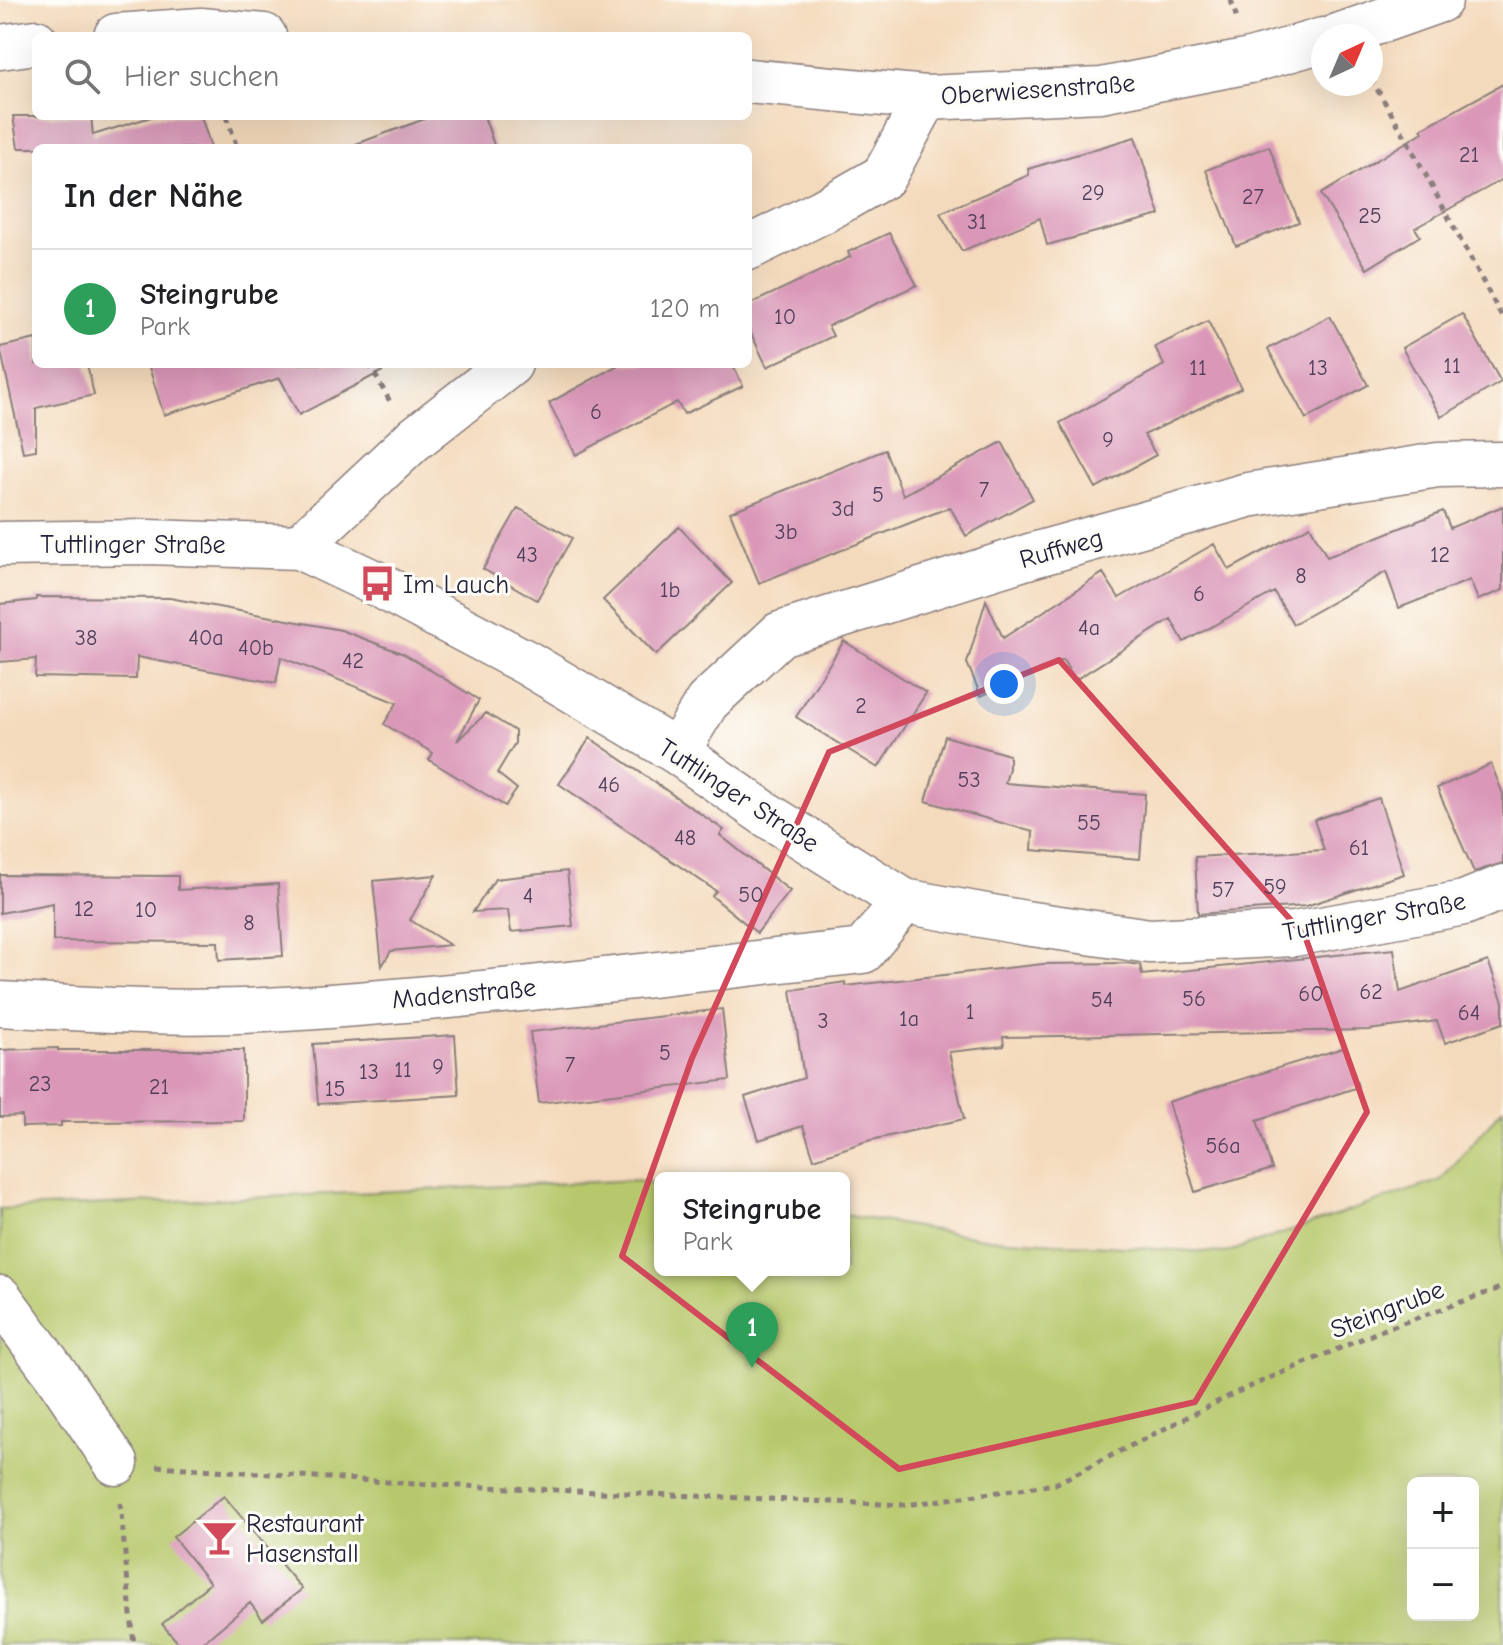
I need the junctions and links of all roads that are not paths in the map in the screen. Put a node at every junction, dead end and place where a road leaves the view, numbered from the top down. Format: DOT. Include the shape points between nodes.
graph roads {
  1 [pos="1440,0"];
  2 [pos="1372,24"];
  3 [pos="173,32"];
  4 [pos="222,32"];
  5 [pos="32,43"];
  6 [pos="1311,43"];
  7 [pos="0,47"];
  8 [pos="752,81"];
  9 [pos="926,98"];
  10 [pos="752,246"];
  11 [pos="505,368"];
  12 [pos="1503,464"];
  13 [pos="0,544"];
  14 [pos="299,547"];
  15 [pos="677,752"];
  16 [pos="1503,887"];
  17 [pos="904,901"];
  18 [pos="0,1004"];
  19 [pos="0,1298"];
  20 [pos="116,1463"];
  1 -- 2 [label="street"];
  3 -- 4 [label="street"];
  5 -- 7 [label="street"];
  6 -- 9 [label="street, Oberwiesenstraße" via="1101,90"];
  8 -- 9 [label="street, Oberwiesenstraße"];
  9 -- 10 [label="street" via="884,176"];
  11 -- 14 [label="street" via="412,441"];
  12 -- 15 [label="street, Ruffweg" via="1438,465 1248,495 780,634 707,702"];
  13 -- 14 [label="street, Tuttlinger Straße"];
  14 -- 15 [label="street, Tuttlinger Straße" via="527,663"];
  15 -- 17 [label="street, Tuttlinger Straße"];
  16 -- 17 [label="street, Tuttlinger Straße" via="1464,903 1294,934 1150,941"];
  17 -- 18 [label="street, Madenstraße" via="863,951 283,1009 112,1012"];
  19 -- 20 [label="street"];
}
